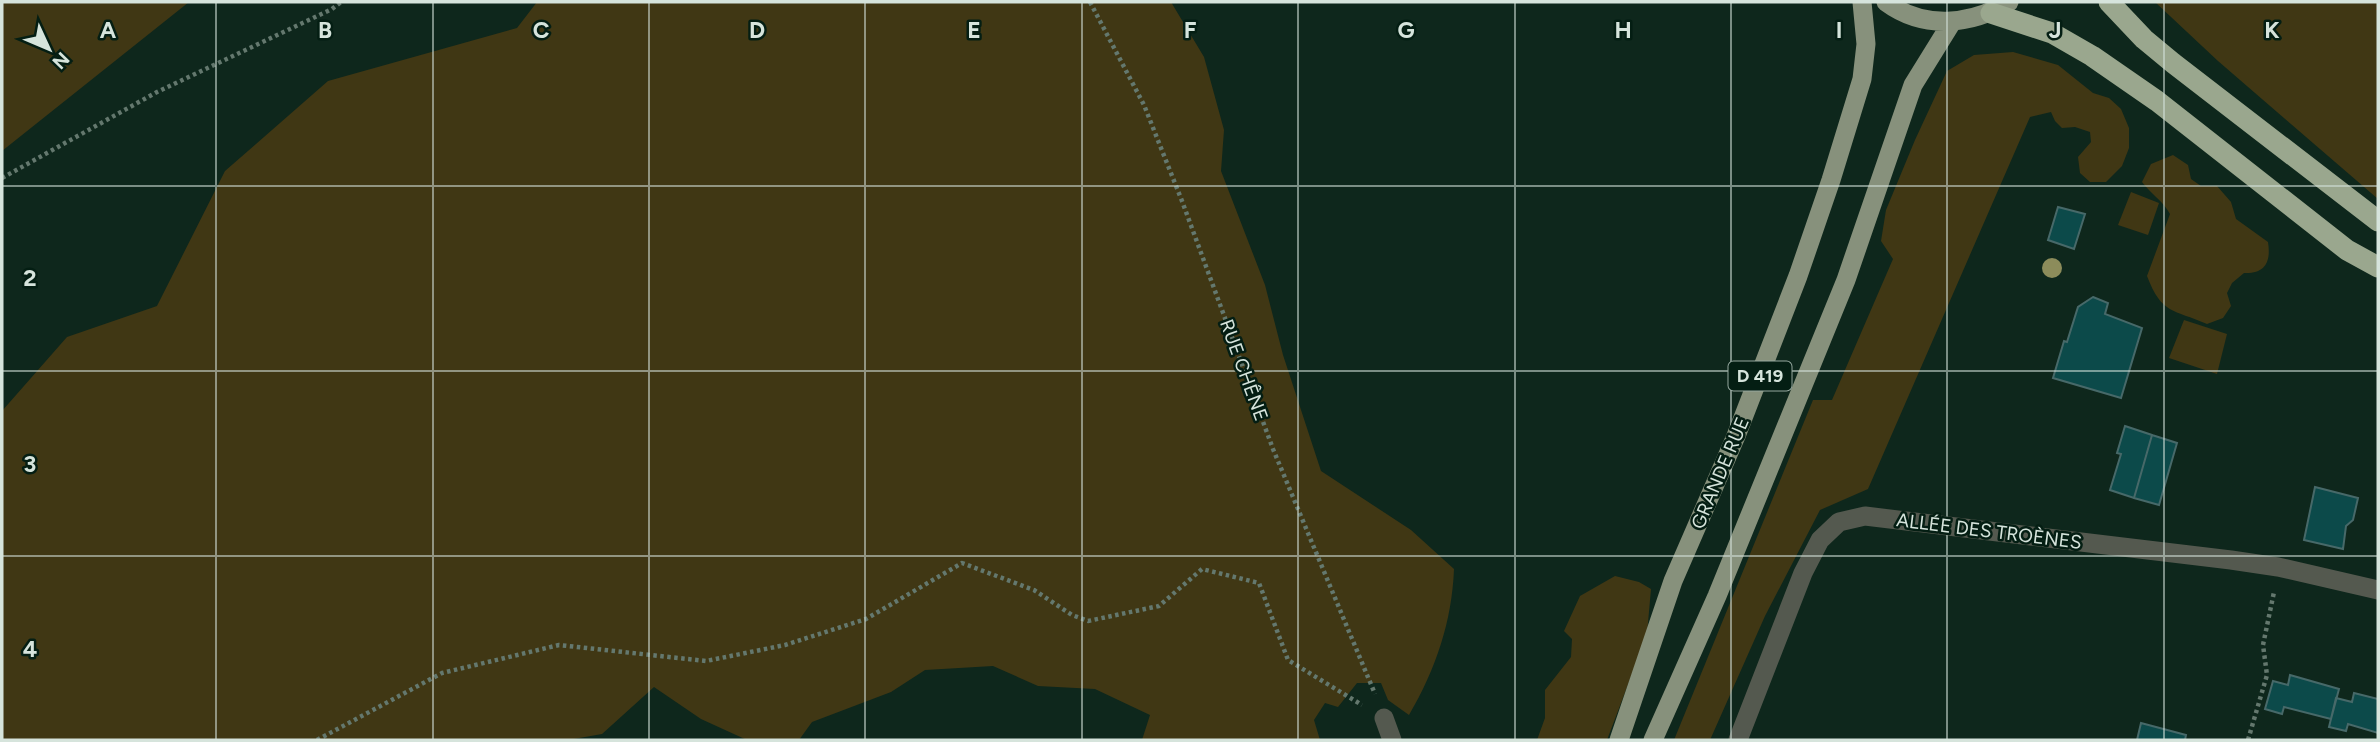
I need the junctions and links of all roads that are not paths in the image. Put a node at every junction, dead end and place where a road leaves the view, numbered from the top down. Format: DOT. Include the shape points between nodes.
graph roads {
  1 [pos="1862,2"];
  2 [pos="1886,2"];
  3 [pos="2109,2"];
  4 [pos="2000,7"];
  5 [pos="1952,22"];
  6 [pos="2378,220"];
  7 [pos="2378,267"];
  8 [pos="2378,590"];
  9 [pos="1384,718"];
  10 [pos="1392,740"];
  11 [pos="1619,740"];
  12 [pos="1653,740"];
  13 [pos="1738,740"];
  1 -- 11 [label="main road, GRANDE RUE / D 419" via="1866,44 1862,79 1830,180 1768,356 1673,581"];
  2 -- 5 [label="main road" via="1909,15"];
  3 -- 6 [label="highway" via="2173,63"];
  4 -- 5 [label="main road"];
  4 -- 7 [label="highway" via="2092,56 2157,101 2347,250"];
  5 -- 12 [label="main road, D 419" via="1913,85 1846,280"];
  8 -- 13 [label="street, ALLÉE DES TROÈNES" via="2278,567 1865,516 1839,522 1820,540 1803,573"];
  9 -- 10 [label="street"];
}
